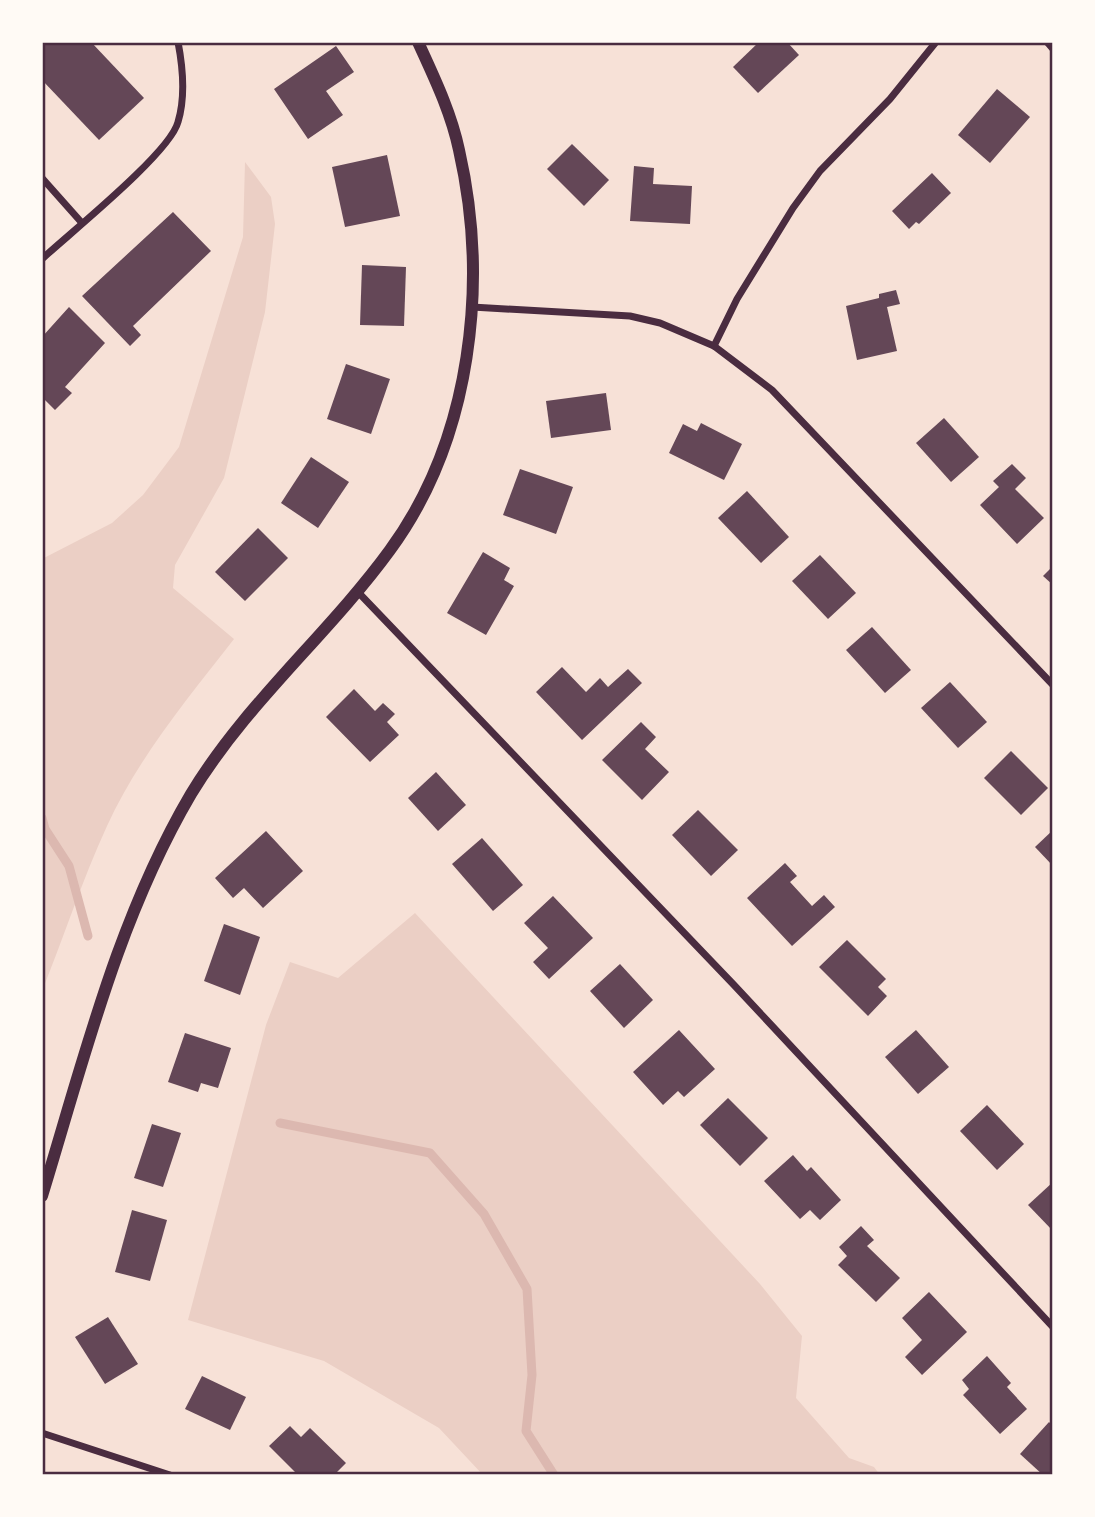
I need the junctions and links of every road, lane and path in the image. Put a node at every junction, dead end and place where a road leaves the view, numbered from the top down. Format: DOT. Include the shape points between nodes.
graph roads {
  1 [pos="177,42"];
  2 [pos="418,42"];
  3 [pos="936,42"];
  4 [pos="1047,42"];
  5 [pos="1053,49"];
  6 [pos="42,178"];
  7 [pos="82,223"];
  8 [pos="42,259"];
  9 [pos="472,307"];
  10 [pos="714,346"];
  11 [pos="357,591"];
  12 [pos="1053,685"];
  13 [pos="42,1196"];
  14 [pos="1053,1327"];
  15 [pos="42,1433"];
  16 [pos="170,1475"];
  1 -- 7 [label="street" via="184,72 178,124 159,153"];
  2 -- 9 [label="street" via="440,89 470,205"];
  3 -- 10 [label="street" via="890,99 820,171 737,299"];
  4 -- 5 [label="street"];
  6 -- 7 [label="street"];
  7 -- 8 [label="street"];
  9 -- 10 [label="street" via="630,316"];
  9 -- 11 [label="street" via="462,380 424,493 391,548"];
  10 -- 12 [label="street" via="772,390"];
  11 -- 13 [label="street" via="232,733 151,868 100,1003"];
  11 -- 14 [label="street"];
  15 -- 16 [label="street"];
}
